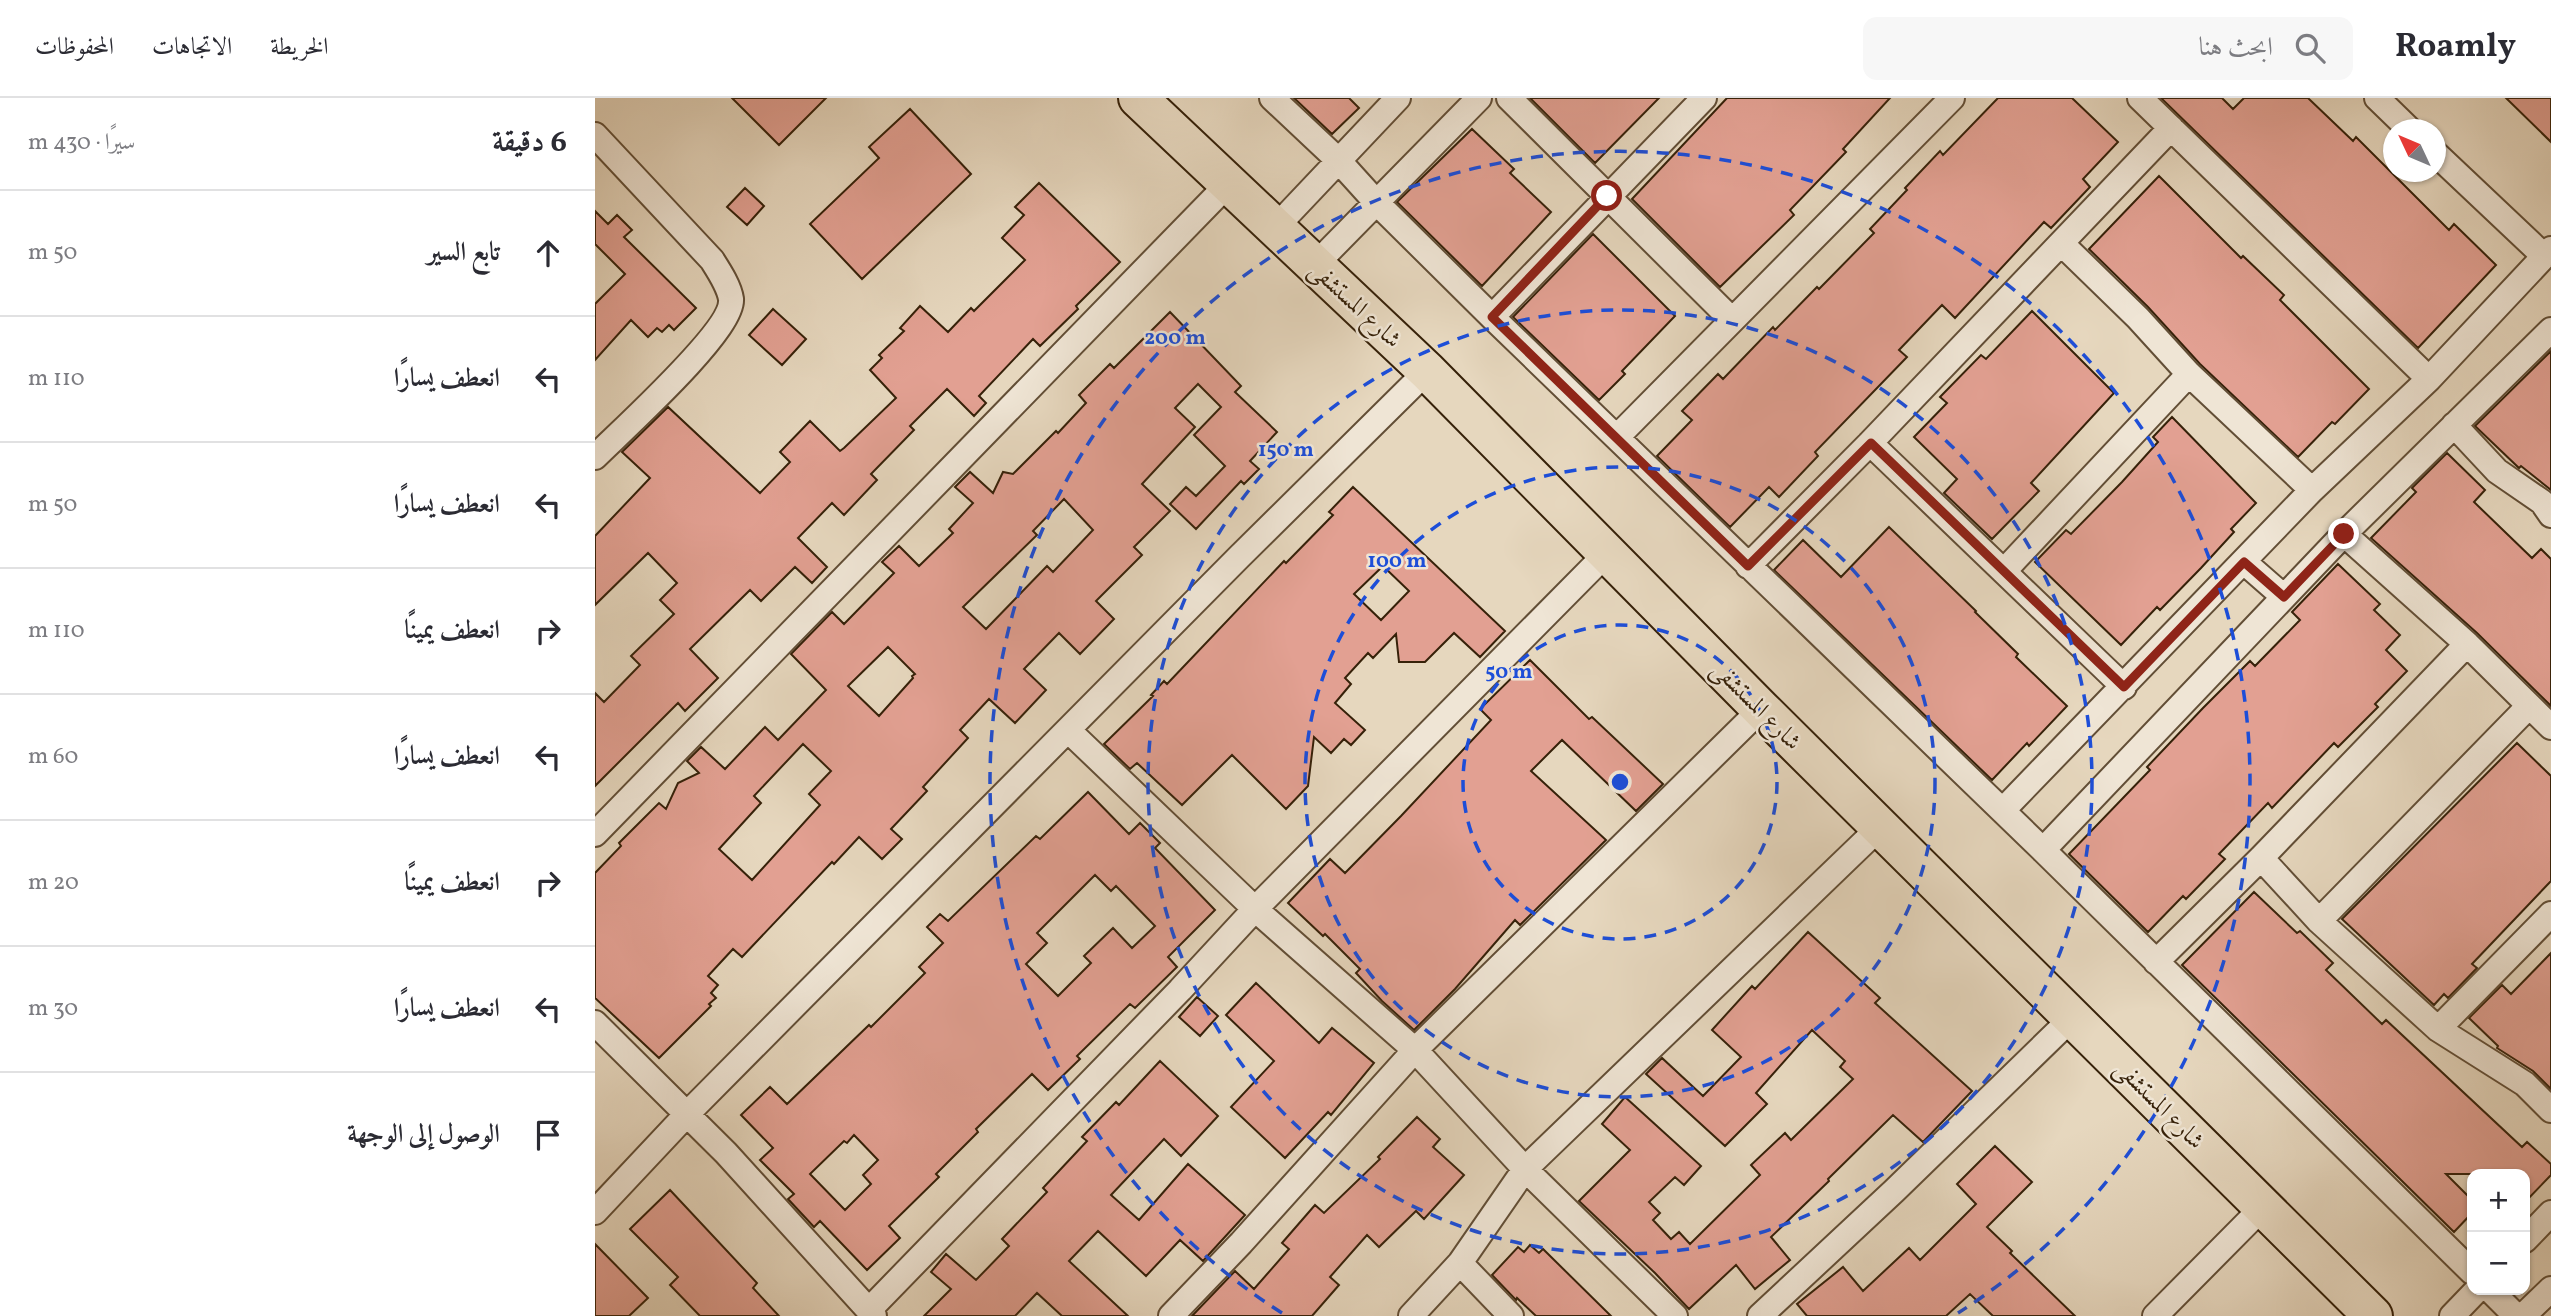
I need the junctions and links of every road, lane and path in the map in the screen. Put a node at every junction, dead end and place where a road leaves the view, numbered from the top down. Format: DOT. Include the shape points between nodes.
graph roads {
  1 [pos="1138,98"];
  2 [pos="1272,98"];
  3 [pos="1398,98"];
  4 [pos="1479,98"];
  5 [pos="1509,98"];
  6 [pos="1704,98"];
  7 [pos="1952,98"];
  8 [pos="2140,98"];
  9 [pos="2377,98"];
  10 [pos="2399,119"];
  11 [pos="2171,128"];
  12 [pos="595,135"];
  13 [pos="1338,160"];
  14 [pos="2446,163"];
  15 [pos="1229,183"];
  16 [pos="1607,196"];
  17 [pos="1376,202"];
  18 [pos="1275,228"];
  19 [pos="2062,244"];
  20 [pos="2547,252"];
  21 [pos="1315,265"];
  22 [pos="1492,317"];
  23 [pos="1732,320"];
  24 [pos="2551,330"];
  25 [pos="1427,371"];
  26 [pos="2189,374"];
  27 [pos="2429,379"];
  28 [pos="2454,425"];
  29 [pos="1617,437"];
  30 [pos="1871,443"];
  31 [pos="595,457"];
  32 [pos="2312,490"];
  33 [pos="2551,514"];
  34 [pos="2344,534"];
  35 [pos="1607,553"];
  36 [pos="2244,562"];
  37 [pos="1748,566"];
  38 [pos="2004,571"];
  39 [pos="2284,597"];
  40 [pos="2467,644"];
  41 [pos="2124,687"];
  42 [pos="2529,706"];
  43 [pos="1761,709"];
  44 [pos="2551,727"];
  45 [pos="1069,731"];
  46 [pos="2003,810"];
  47 [pos="1880,827"];
  48 [pos="595,834"];
  49 [pos="2043,850"];
  50 [pos="2261,858"];
  51 [pos="1255,909"];
  52 [pos="2551,914"];
  53 [pos="2319,921"];
  54 [pos="2156,962"];
  55 [pos="2073,1017"];
  56 [pos="595,1023"];
  57 [pos="2438,1028"];
  58 [pos="1415,1050"];
  59 [pos="2551,1110"];
  60 [pos="688,1113"];
  61 [pos="1525,1169"];
  62 [pos="2263,1207"];
  63 [pos="595,1212"];
  64 [pos="2551,1213"];
  65 [pos="2530,1235"];
  66 [pos="1459,1263"];
  67 [pos="2467,1267"];
  68 [pos="2551,1289"];
  69 [pos="2472,1295"];
  70 [pos="2495,1295"];
  71 [pos="872,1313"];
  72 [pos="1171,1316"];
  73 [pos="1411,1316"];
  74 [pos="1511,1316"];
  75 [pos="1675,1316"];
  76 [pos="1760,1316"];
  77 [pos="2155,1316"];
  78 [pos="2373,1316"];
  79 [pos="2452,1316"];
  80 [pos="2516,1316"];
  81 [pos="2523,1316"];
  1 -- 15 [label="highway, شارع المستشفى"];
  2 -- 13 [label="street"];
  3 -- 13 [label="street"];
  4 -- 17 [label="street"];
  5 -- 16 [label="street"];
  6 -- 16 [label="street"];
  7 -- 23 [label="street"];
  8 -- 11 [label="street"];
  9 -- 10 [label="street"];
  11 -- 19 [label="street"];
  11 -- 27 [label="street"];
  12 -- 31 [label="street" via="712,260 731,300 702,350"];
  13 -- 17 [label="street"];
  13 -- 18 [label="street"];
  14 -- 20 [label="street"];
  15 -- 18 [label="highway, شارع المستشفى"];
  15 -- 48 [label="street"];
  16 -- 22 [label="street"];
  16 -- 23 [label="street"];
  17 -- 21 [label="street"];
  17 -- 22 [label="street"];
  18 -- 21 [label="highway, شارع المستشفى"];
  19 -- 26 [label="street"];
  19 -- 30 [label="street"];
  20 -- 27 [label="street"];
  21 -- 25 [label="highway, شارع المستشفى"];
  22 -- 29 [label="street"];
  23 -- 29 [label="street"];
  24 -- 28 [label="street"];
  25 -- 35 [label="highway, شارع المستشفى"];
  25 -- 45 [label="street"];
  26 -- 32 [label="street"];
  26 -- 38 [label="street"];
  27 -- 32 [label="street"];
  28 -- 33 [label="street" via="2497,471 2542,502"];
  28 -- 34 [label="street"];
  29 -- 37 [label="street"];
  30 -- 37 [label="street"];
  30 -- 38 [label="street"];
  32 -- 36 [label="street"];
  34 -- 39 [label="street"];
  34 -- 40 [label="street"];
  35 -- 43 [label="highway, شارع المستشفى"];
  35 -- 51 [label="street"];
  36 -- 39 [label="street"];
  36 -- 41 [label="street"];
  37 -- 46 [label="street"];
  38 -- 41 [label="street"];
  39 -- 49 [label="street"];
  40 -- 42 [label="street"];
  40 -- 50 [label="street"];
  41 -- 46 [label="street"];
  42 -- 44 [label="street"];
  42 -- 53 [label="street"];
  43 -- 47 [label="highway, شارع المستشفى"];
  43 -- 58 [label="street"];
  45 -- 51 [label="street"];
  45 -- 60 [label="street"];
  46 -- 49 [label="street"];
  47 -- 55 [label="highway, شارع المستشفى"];
  47 -- 61 [label="street"];
  49 -- 54 [label="street"];
  50 -- 53 [label="street"];
  50 -- 54 [label="street"];
  51 -- 58 [label="street"];
  51 -- 71 [label="street"];
  52 -- 57 [label="street"];
  53 -- 57 [label="street"];
  54 -- 67 [label="street"];
  55 -- 62 [label="highway, شارع المستشفى"];
  55 -- 76 [label="street"];
  56 -- 60 [label="street"];
  57 -- 59 [label="street" via="2525,1084"];
  58 -- 61 [label="street"];
  58 -- 72 [label="street"];
  60 -- 63 [label="street"];
  60 -- 71 [label="street"];
  61 -- 66 [label="street"];
  61 -- 75 [label="street"];
  62 -- 77 [label="street"];
  62 -- 78 [label="highway, شارع المستشفى"];
  64 -- 65 [label="street"];
  66 -- 73 [label="street"];
  66 -- 74 [label="street"];
  68 -- 81 [label="street"];
  69 -- 79 [label="street"];
  70 -- 80 [label="street"];
}
